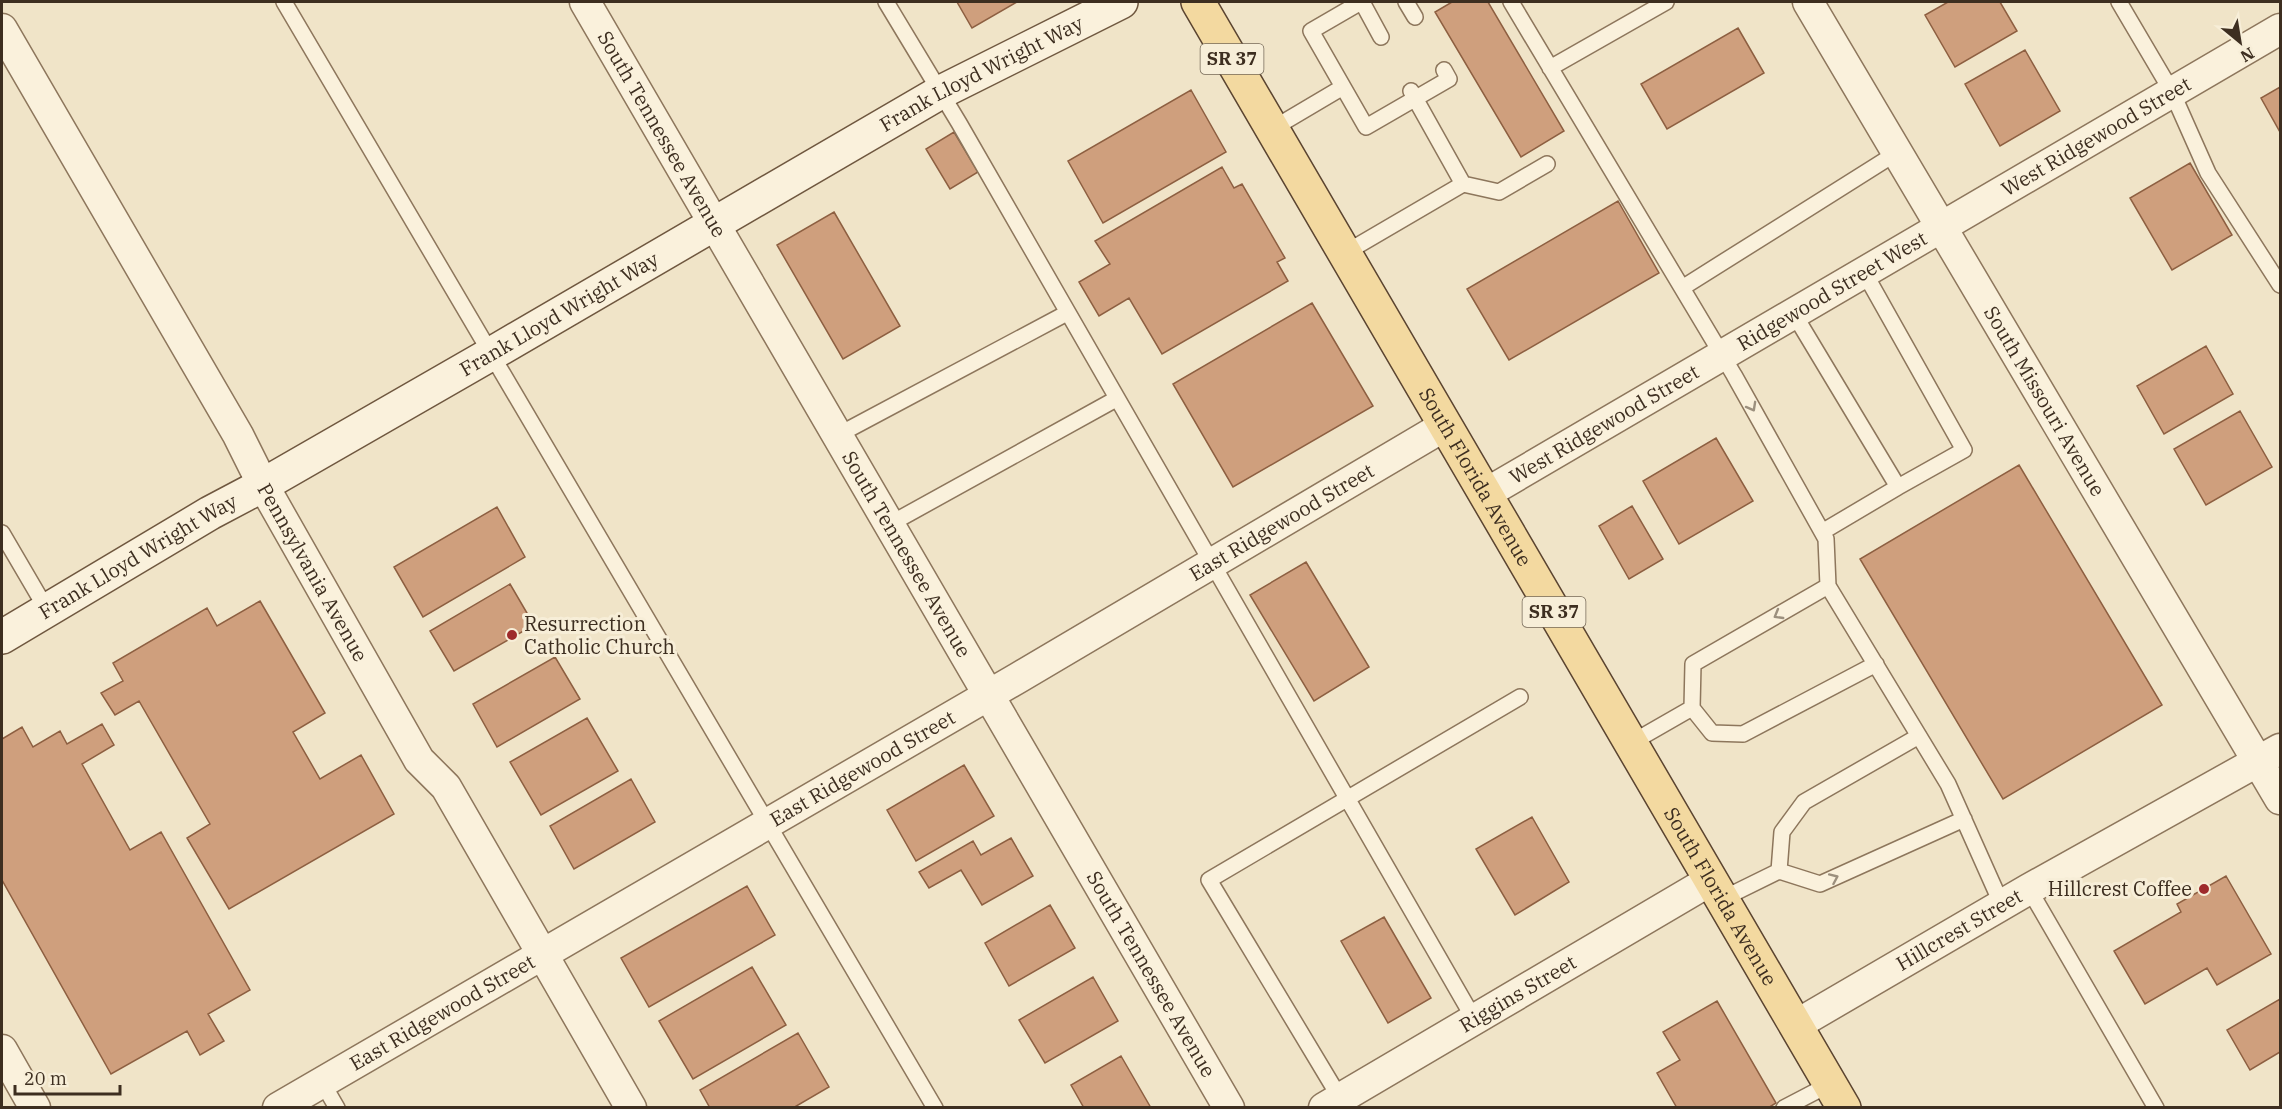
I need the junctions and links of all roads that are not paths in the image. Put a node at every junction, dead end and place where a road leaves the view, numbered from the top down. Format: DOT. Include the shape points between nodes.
graph roads {
  1 [pos="284,2"];
  2 [pos="585,2"];
  3 [pos="886,2"];
  4 [pos="1121,2"];
  5 [pos="1198,2"];
  6 [pos="1362,2"];
  7 [pos="1406,2"];
  8 [pos="1510,2"];
  9 [pos="1666,2"];
  10 [pos="1808,2"];
  11 [pos="2119,2"];
  12 [pos="1415,17"];
  13 [pos="2,29"];
  14 [pos="2280,29"];
  15 [pos="1381,37"];
  16 [pos="1550,68"];
  17 [pos="1444,70"];
  18 [pos="1343,87"];
  19 [pos="2172,92"];
  20 [pos="939,93"];
  21 [pos="1413,95"];
  22 [pos="1272,129"];
  23 [pos="1898,152"];
  24 [pos="1547,164"];
  25 [pos="1463,184"];
  26 [pos="715,224"];
  27 [pos="1942,226"];
  28 [pos="1345,253"];
  29 [pos="1864,272"];
  30 [pos="2280,285"];
  31 [pos="1682,288"];
  32 [pos="1067,314"];
  33 [pos="1794,314"];
  34 [pos="491,354"];
  35 [pos="1723,357"];
  36 [pos="1116,399"];
  37 [pos="1446,425"];
  38 [pos="838,435"];
  39 [pos="263,485"];
  40 [pos="1898,488"];
  41 [pos="1485,494"];
  42 [pos="891,524"];
  43 [pos="1822,532"];
  44 [pos="2,533"];
  45 [pos="1211,565"];
  46 [pos="1828,586"];
  47 [pos="46,610"];
  48 [pos="2,636"];
  49 [pos="1876,664"];
  50 [pos="990,693"];
  51 [pos="1520,697"];
  52 [pos="1692,708"];
  53 [pos="1919,736"];
  54 [pos="1631,743"];
  55 [pos="2270,756"];
  56 [pos="1347,798"];
  57 [pos="2280,799"];
  58 [pos="1964,819"];
  59 [pos="768,823"];
  60 [pos="1779,871"];
  61 [pos="1716,889"];
  62 [pos="2029,890"];
  63 [pos="2002,905"];
  64 [pos="542,955"];
  65 [pos="1474,1019"];
  66 [pos="1796,1025"];
  67 [pos="2,1050"];
  68 [pos="330,1095"];
  69 [pos="1837,1096"];
  70 [pos="1332,1103"];
  71 [pos="35,1107"];
  72 [pos="278,1107"];
  73 [pos="632,1107"];
  74 [pos="935,1107"];
  75 [pos="1229,1107"];
  76 [pos="1784,1107"];
  77 [pos="2156,1107"];
  1 -- 34 [label="lane"];
  2 -- 26 [label="street, South Tennessee Avenue"];
  3 -- 20 [label="lane"];
  4 -- 20 [label="street, Frank Lloyd Wright Way"];
  5 -- 22 [label="main road, South Florida Avenue / SR 37"];
  6 -- 15 [label="lane"];
  6 -- 18 [label="lane" via="1311,31"];
  7 -- 12 [label="lane"];
  8 -- 16 [label="lane"];
  9 -- 16 [label="lane"];
  10 -- 23 [label="street, South Missouri Avenue"];
  11 -- 19 [label="lane"];
  13 -- 39 [label="street, Pennsylvania Avenue" via="238,435"];
  14 -- 19 [label="street, West Ridgewood Street"];
  16 -- 31 [label="lane"];
  17 -- 21 [label="lane" via="1449,79"];
  18 -- 21 [label="lane" via="1366,127"];
  18 -- 22 [label="lane"];
  19 -- 27 [label="street, West Ridgewood Street"];
  19 -- 30 [label="lane" via="2208,173"];
  20 -- 26 [label="street, Frank Lloyd Wright Way"];
  20 -- 32 [label="lane"];
  21 -- 25 [label="lane"];
  22 -- 28 [label="main road, South Florida Avenue / SR 37"];
  23 -- 27 [label="street, South Missouri Avenue"];
  23 -- 31 [label="lane"];
  24 -- 25 [label="lane" via="1499,192"];
  25 -- 28 [label="lane"];
  26 -- 34 [label="street, Frank Lloyd Wright Way"];
  26 -- 38 [label="street, South Tennessee Avenue"];
  27 -- 29 [label="street, Ridgewood Street West"];
  27 -- 55 [label="street, South Missouri Avenue"];
  28 -- 37 [label="main road, South Florida Avenue / SR 37"];
  29 -- 33 [label="street, Ridgewood Street West"];
  29 -- 40 [label="lane" via="1964,450"];
  31 -- 35 [label="lane"];
  32 -- 36 [label="lane"];
  32 -- 38 [label="lane"];
  33 -- 35 [label="street, Ridgewood Street West"];
  33 -- 40 [label="lane"];
  34 -- 39 [label="street, Frank Lloyd Wright Way"];
  34 -- 59 [label="lane"];
  35 -- 41 [label="street, West Ridgewood Street"];
  35 -- 43 [label="lane, one-way"];
  36 -- 42 [label="lane"];
  36 -- 45 [label="lane"];
  37 -- 41 [label="main road, South Florida Avenue / SR 37"];
  37 -- 45 [label="street, East Ridgewood Street"];
  38 -- 42 [label="street, South Tennessee Avenue"];
  39 -- 47 [label="street, Frank Lloyd Wright Way"];
  39 -- 64 [label="street, Pennsylvania Avenue" via="419,760 446,787"];
  40 -- 43 [label="lane"];
  41 -- 54 [label="main road, South Florida Avenue / SR 37"];
  42 -- 50 [label="street, South Tennessee Avenue"];
  43 -- 46 [label="lane" via="1826,539"];
  44 -- 47 [label="lane"];
  45 -- 50 [label="street, East Ridgewood Street"];
  45 -- 56 [label="lane"];
  46 -- 49 [label="lane"];
  46 -- 52 [label="lane, one-way" via="1693,664"];
  47 -- 48 [label="street, Frank Lloyd Wright Way"];
  49 -- 52 [label="lane" via="1743,734 1712,732"];
  49 -- 53 [label="lane"];
  50 -- 59 [label="street, East Ridgewood Street"];
  50 -- 75 [label="street, South Tennessee Avenue"];
  51 -- 56 [label="lane"];
  52 -- 54 [label="lane"];
  53 -- 58 [label="lane"];
  53 -- 60 [label="lane" via="1804,802 1782,832"];
  54 -- 61 [label="main road, South Florida Avenue / SR 37"];
  55 -- 57 [label="street, South Missouri Avenue"];
  55 -- 62 [label="street, Hillcrest Street"];
  56 -- 65 [label="lane"];
  56 -- 70 [label="lane" via="1209,880"];
  60 -- 58 [label="lane, one-way" via="1820,884"];
  58 -- 63 [label="lane"];
  59 -- 64 [label="street, East Ridgewood Street"];
  59 -- 74 [label="lane"];
  60 -- 61 [label="lane"];
  61 -- 65 [label="street, Riggins Street"];
  61 -- 66 [label="main road, South Florida Avenue / SR 37"];
  62 -- 63 [label="street, Hillcrest Street"];
  62 -- 77 [label="lane"];
  63 -- 66 [label="street, Hillcrest Street"];
  64 -- 68 [label="street, East Ridgewood Street"];
  64 -- 73 [label="street, Pennsylvania Avenue"];
  65 -- 70 [label="street, Riggins Street"];
  66 -- 69 [label="main road, South Florida Avenue / SR 37"];
  67 -- 71 [label="street"];
  68 -- 72 [label="street, East Ridgewood Street"];
  69 -- 76 [label="lane"];
}
